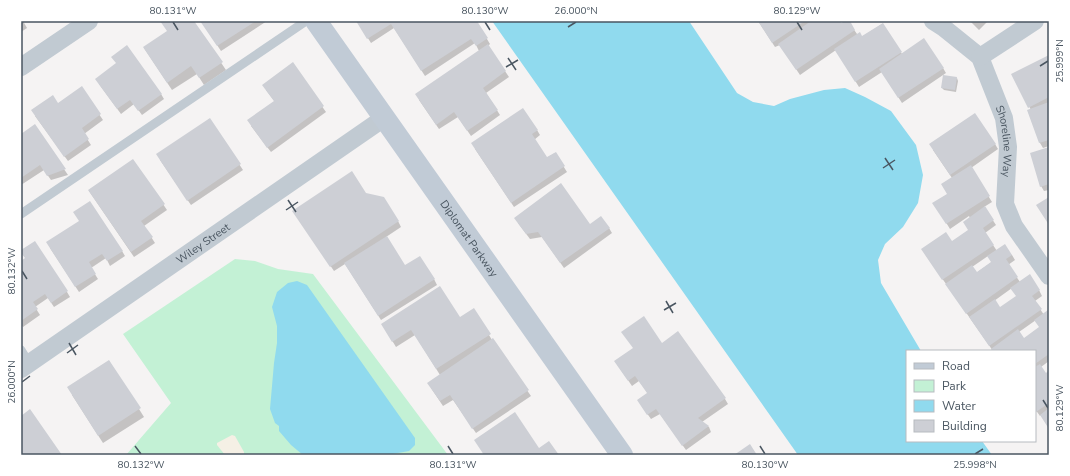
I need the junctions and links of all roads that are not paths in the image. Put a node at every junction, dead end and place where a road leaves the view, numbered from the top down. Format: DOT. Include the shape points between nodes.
graph roads {
  1 [pos="89,21"];
  2 [pos="306,21"];
  3 [pos="316,21"];
  4 [pos="933,21"];
  5 [pos="1035,21"];
  6 [pos="980,57"];
  7 [pos="21,67"];
  8 [pos="384,118"];
  9 [pos="21,214"];
  10 [pos="1049,276"];
  11 [pos="24,361"];
  12 [pos="622,455"];
  1 -- 7 [label="street"];
  2 -- 9 [label="lane"];
  3 -- 8 [label="street, Diplomat Parkway"];
  4 -- 6 [label="street, Shoreline Way"];
  5 -- 6 [label="street"];
  6 -- 10 [label="street, Shoreline Way" via="1004,118 1008,147 1005,204 1014,226"];
  8 -- 11 [label="street, Wiley Street"];
  8 -- 12 [label="street, Diplomat Parkway"];
}
